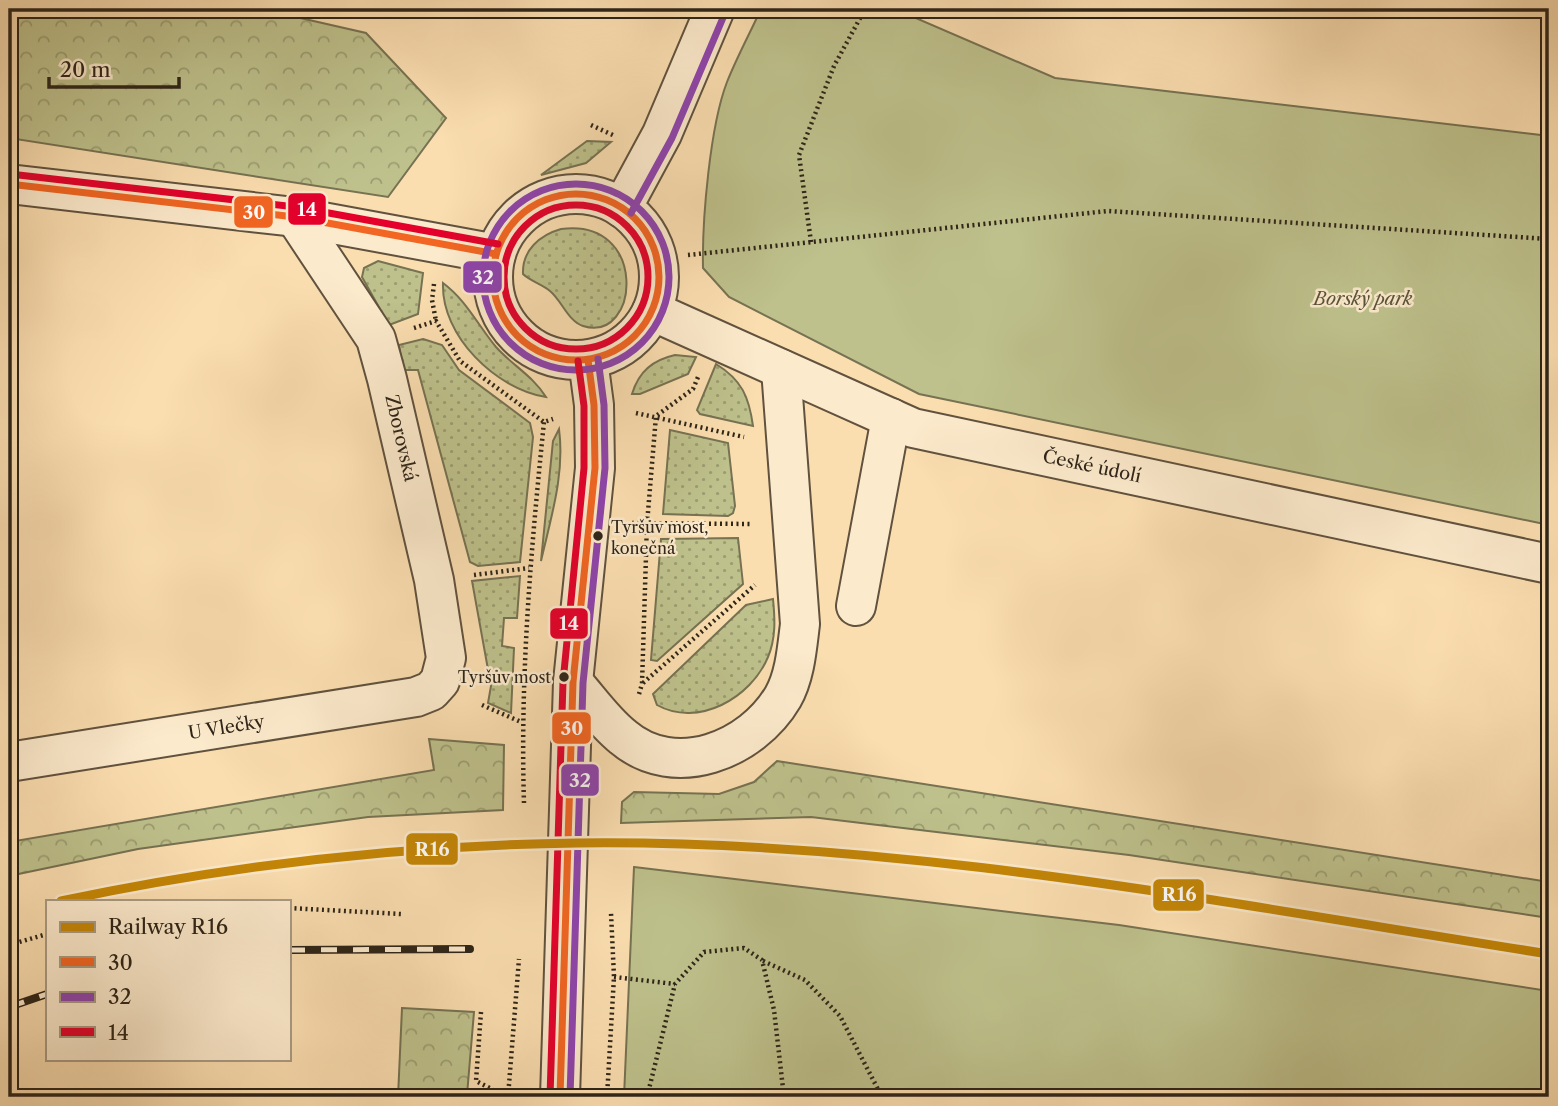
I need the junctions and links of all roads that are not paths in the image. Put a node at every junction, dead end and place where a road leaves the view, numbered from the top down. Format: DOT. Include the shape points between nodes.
graph roads {
  1 [pos="715,9"];
  2 [pos="9,184"];
  3 [pos="622,208"];
  4 [pos="295,217"];
  5 [pos="496,254"];
  6 [pos="652,311"];
  7 [pos="589,360"];
  8 [pos="781,369"];
  9 [pos="891,418"];
  10 [pos="1549,564"];
  11 [pos="856,606"];
  12 [pos="440,681"];
  13 [pos="573,682"];
  14 [pos="9,762"];
  15 [pos="560,1097"];
  1 -- 3 [label="street" via="662,134"];
  2 -- 4 [label="street"];
  3 -- 5 [label="street" via="593,196 552,197 517,218"];
  3 -- 6 [label="street" via="642,228 655,254 659,283"];
  4 -- 5 [label="street"];
  4 -- 12 [label="street, Zborovská" via="376,339 434,580 446,658"];
  5 -- 7 [label="street" via="495,295 513,332 547,355"];
  6 -- 7 [label="street" via="626,344"];
  6 -- 8 [label="street, České údolí"];
  7 -- 13 [label="street" via="595,468"];
  8 -- 9 [label="street, České údolí"];
  8 -- 13 [label="street" via="800,625 795,663 784,695 765,723 741,741 714,753 685,758 655,755 624,738"];
  9 -- 10 [label="street, České údolí" via="913,428"];
  9 -- 11 [label="street"];
  12 -- 14 [label="street, U Vlečky" via="416,697"];
  13 -- 15 [label="street"];
}
